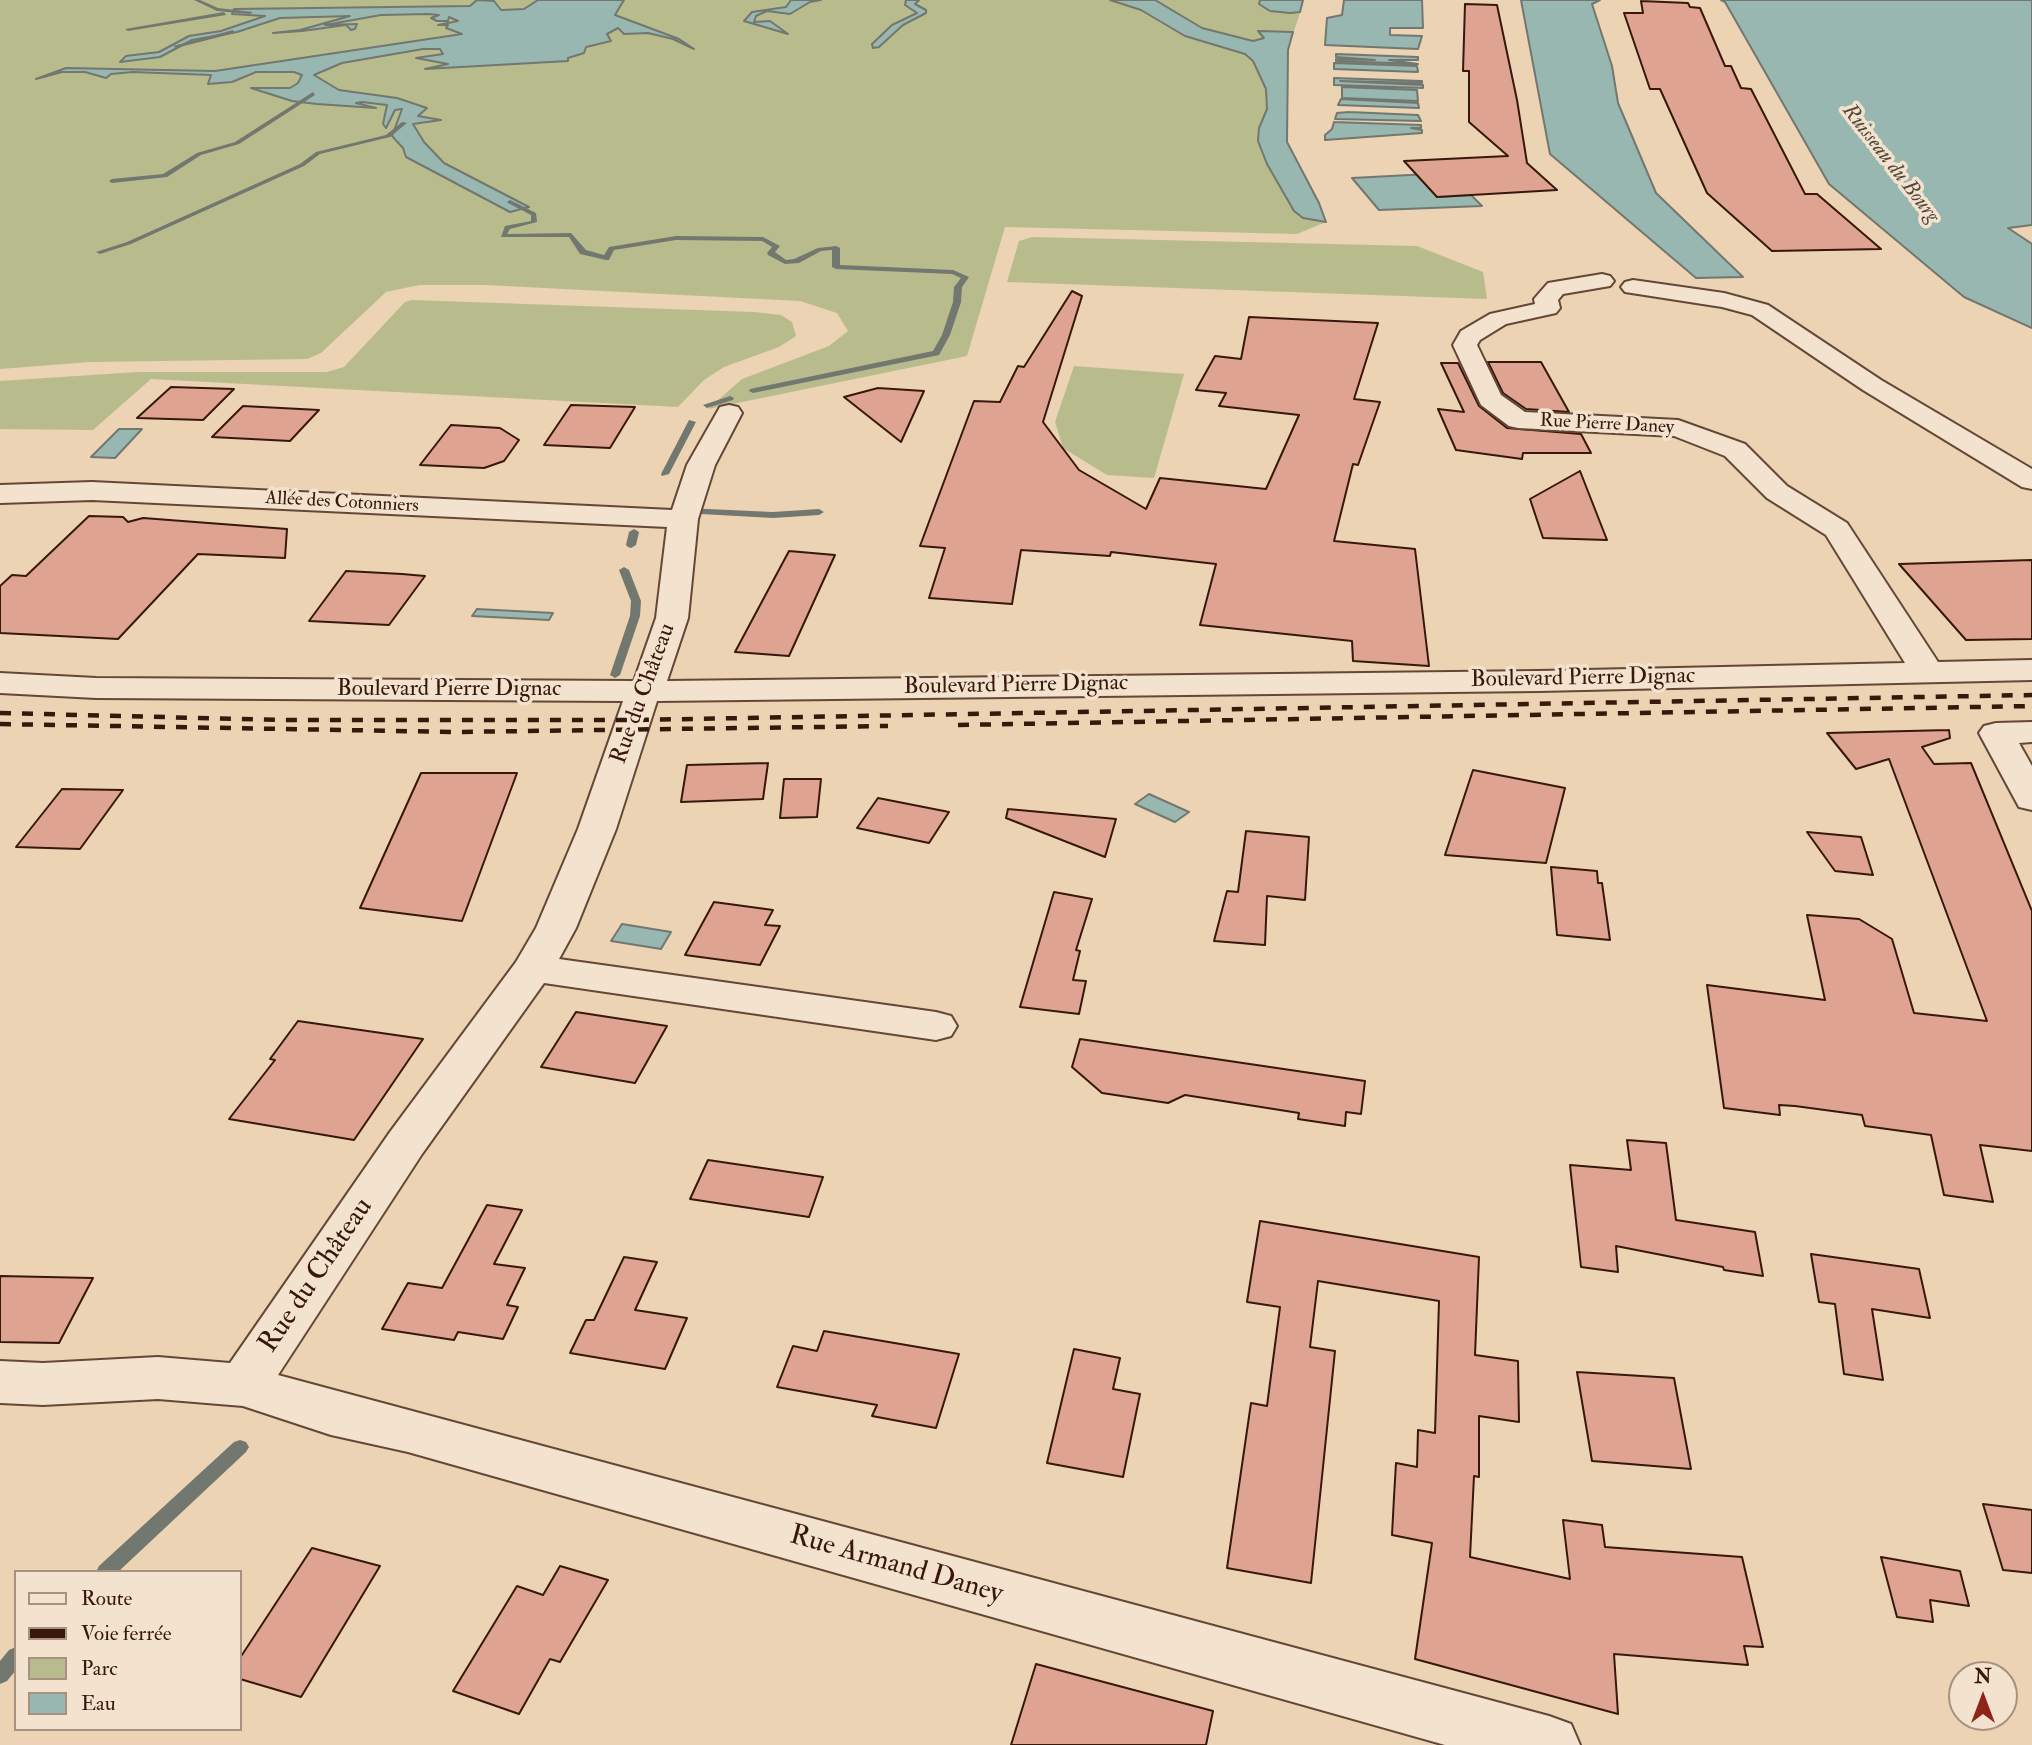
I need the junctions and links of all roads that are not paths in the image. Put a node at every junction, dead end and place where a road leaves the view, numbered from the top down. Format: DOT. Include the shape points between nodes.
graph roads {
  1 [pos="1602,281"];
  2 [pos="1633,287"];
  3 [pos="729,413"];
  4 [pos="2032,481"];
  5 [pos="0,494"];
  6 [pos="683,519"];
  7 [pos="2032,670"];
  8 [pos="1928,673"];
  9 [pos="0,683"];
  10 [pos="646,691"];
  11 [pos="2032,732"];
  12 [pos="2032,799"];
  13 [pos="533,968"];
  14 [pos="936,1026"];
  15 [pos="0,1382"];
  16 [pos="243,1385"];
  17 [pos="1549,1745"];
  1 -- 8 [label="street, Rue Pierre Daney" via="1556,288 1546,299 1548,308 1497,319 1470,336 1465,345 1490,399 1518,420 1678,428 1735,450 1777,492 1837,529"];
  2 -- 4 [label="street" via="1724,299 1760,310"];
  3 -- 6 [label="street, Rue du Château" via="701,465"];
  5 -- 6 [label="street, Allée des Cotonniers" via="92,491"];
  6 -- 10 [label="street, Rue du Château" via="672,618"];
  7 -- 8 [label="street, Boulevard Pierre Dignac"];
  8 -- 10 [label="street, Boulevard Pierre Dignac"];
  9 -- 10 [label="street, Boulevard Pierre Dignac" via="96,688"];
  10 -- 13 [label="street, Rue du Château" via="597,829 556,928"];
  11 -- 12 [label="street" via="1996,733"];
  13 -- 14 [label="street"];
  13 -- 16 [label="street, Rue du Château" via="406,1143"];
  15 -- 16 [label="street" via="159,1378"];
  16 -- 17 [label="street, Rue Armand Daney" via="331,1413 408,1430"];
}
